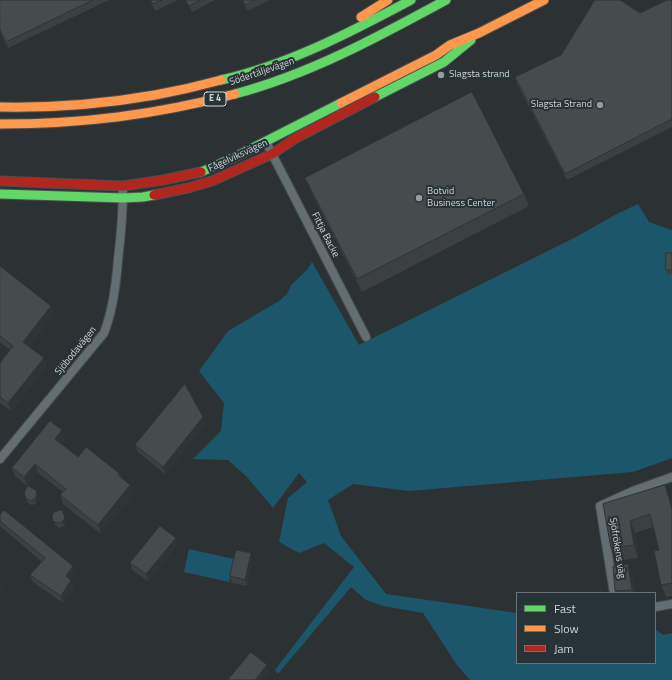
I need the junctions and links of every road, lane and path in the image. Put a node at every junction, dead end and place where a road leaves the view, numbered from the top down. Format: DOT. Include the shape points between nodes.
graph roads {
  1 [pos="388,0"];
  2 [pos="411,0"];
  3 [pos="446,0"];
  4 [pos="544,0"];
  5 [pos="479,33"];
  6 [pos="311,50"];
  7 [pos="0,107"];
  8 [pos="0,124"];
  9 [pos="266,142"];
  10 [pos="272,154"];
  11 [pos="0,181"];
  12 [pos="123,186"];
  13 [pos="0,194"];
  14 [pos="123,198"];
  15 [pos="366,337"];
  16 [pos="0,459"];
  17 [pos="672,477"];
  18 [pos="614,592"];
  19 [pos="672,604"];
  20 [pos="656,607"];
  1 -- 6 [label="main road"];
  2 -- 6 [label="main road, Södertäljevägen / E 4"];
  3 -- 8 [label="main road, Södertäljevägen / E 4" via="377,37 316,65 253,89 186,106 129,116 75,123"];
  4 -- 5 [label="main road, Fågelviksvägen"];
  5 -- 9 [label="main road, Fågelviksvägen" via="450,45 436,55"];
  5 -- 10 [label="main road, Fågelviksvägen" via="444,62 296,138"];
  6 -- 7 [label="main road, Södertäljevägen / E 4" via="246,74 126,101 75,106"];
  9 -- 10 [label="street, Fittja Backe"];
  9 -- 12 [label="main road, Fågelviksvägen" via="198,173"];
  10 -- 14 [label="main road, Fågelviksvägen" via="212,181 143,197"];
  10 -- 15 [label="street, Fittja Backe"];
  11 -- 12 [label="main road, Fågelviksvägen"];
  12 -- 14 [label="street, Sjöbodavägen"];
  13 -- 14 [label="main road, Fågelviksvägen"];
  14 -- 16 [label="street, Sjöbodavägen" via="115,297 104,334"];
  17 -- 18 [label="street, Sjöfrökens väg" via="600,506"];
  19 -- 20 [label="street"];
}
